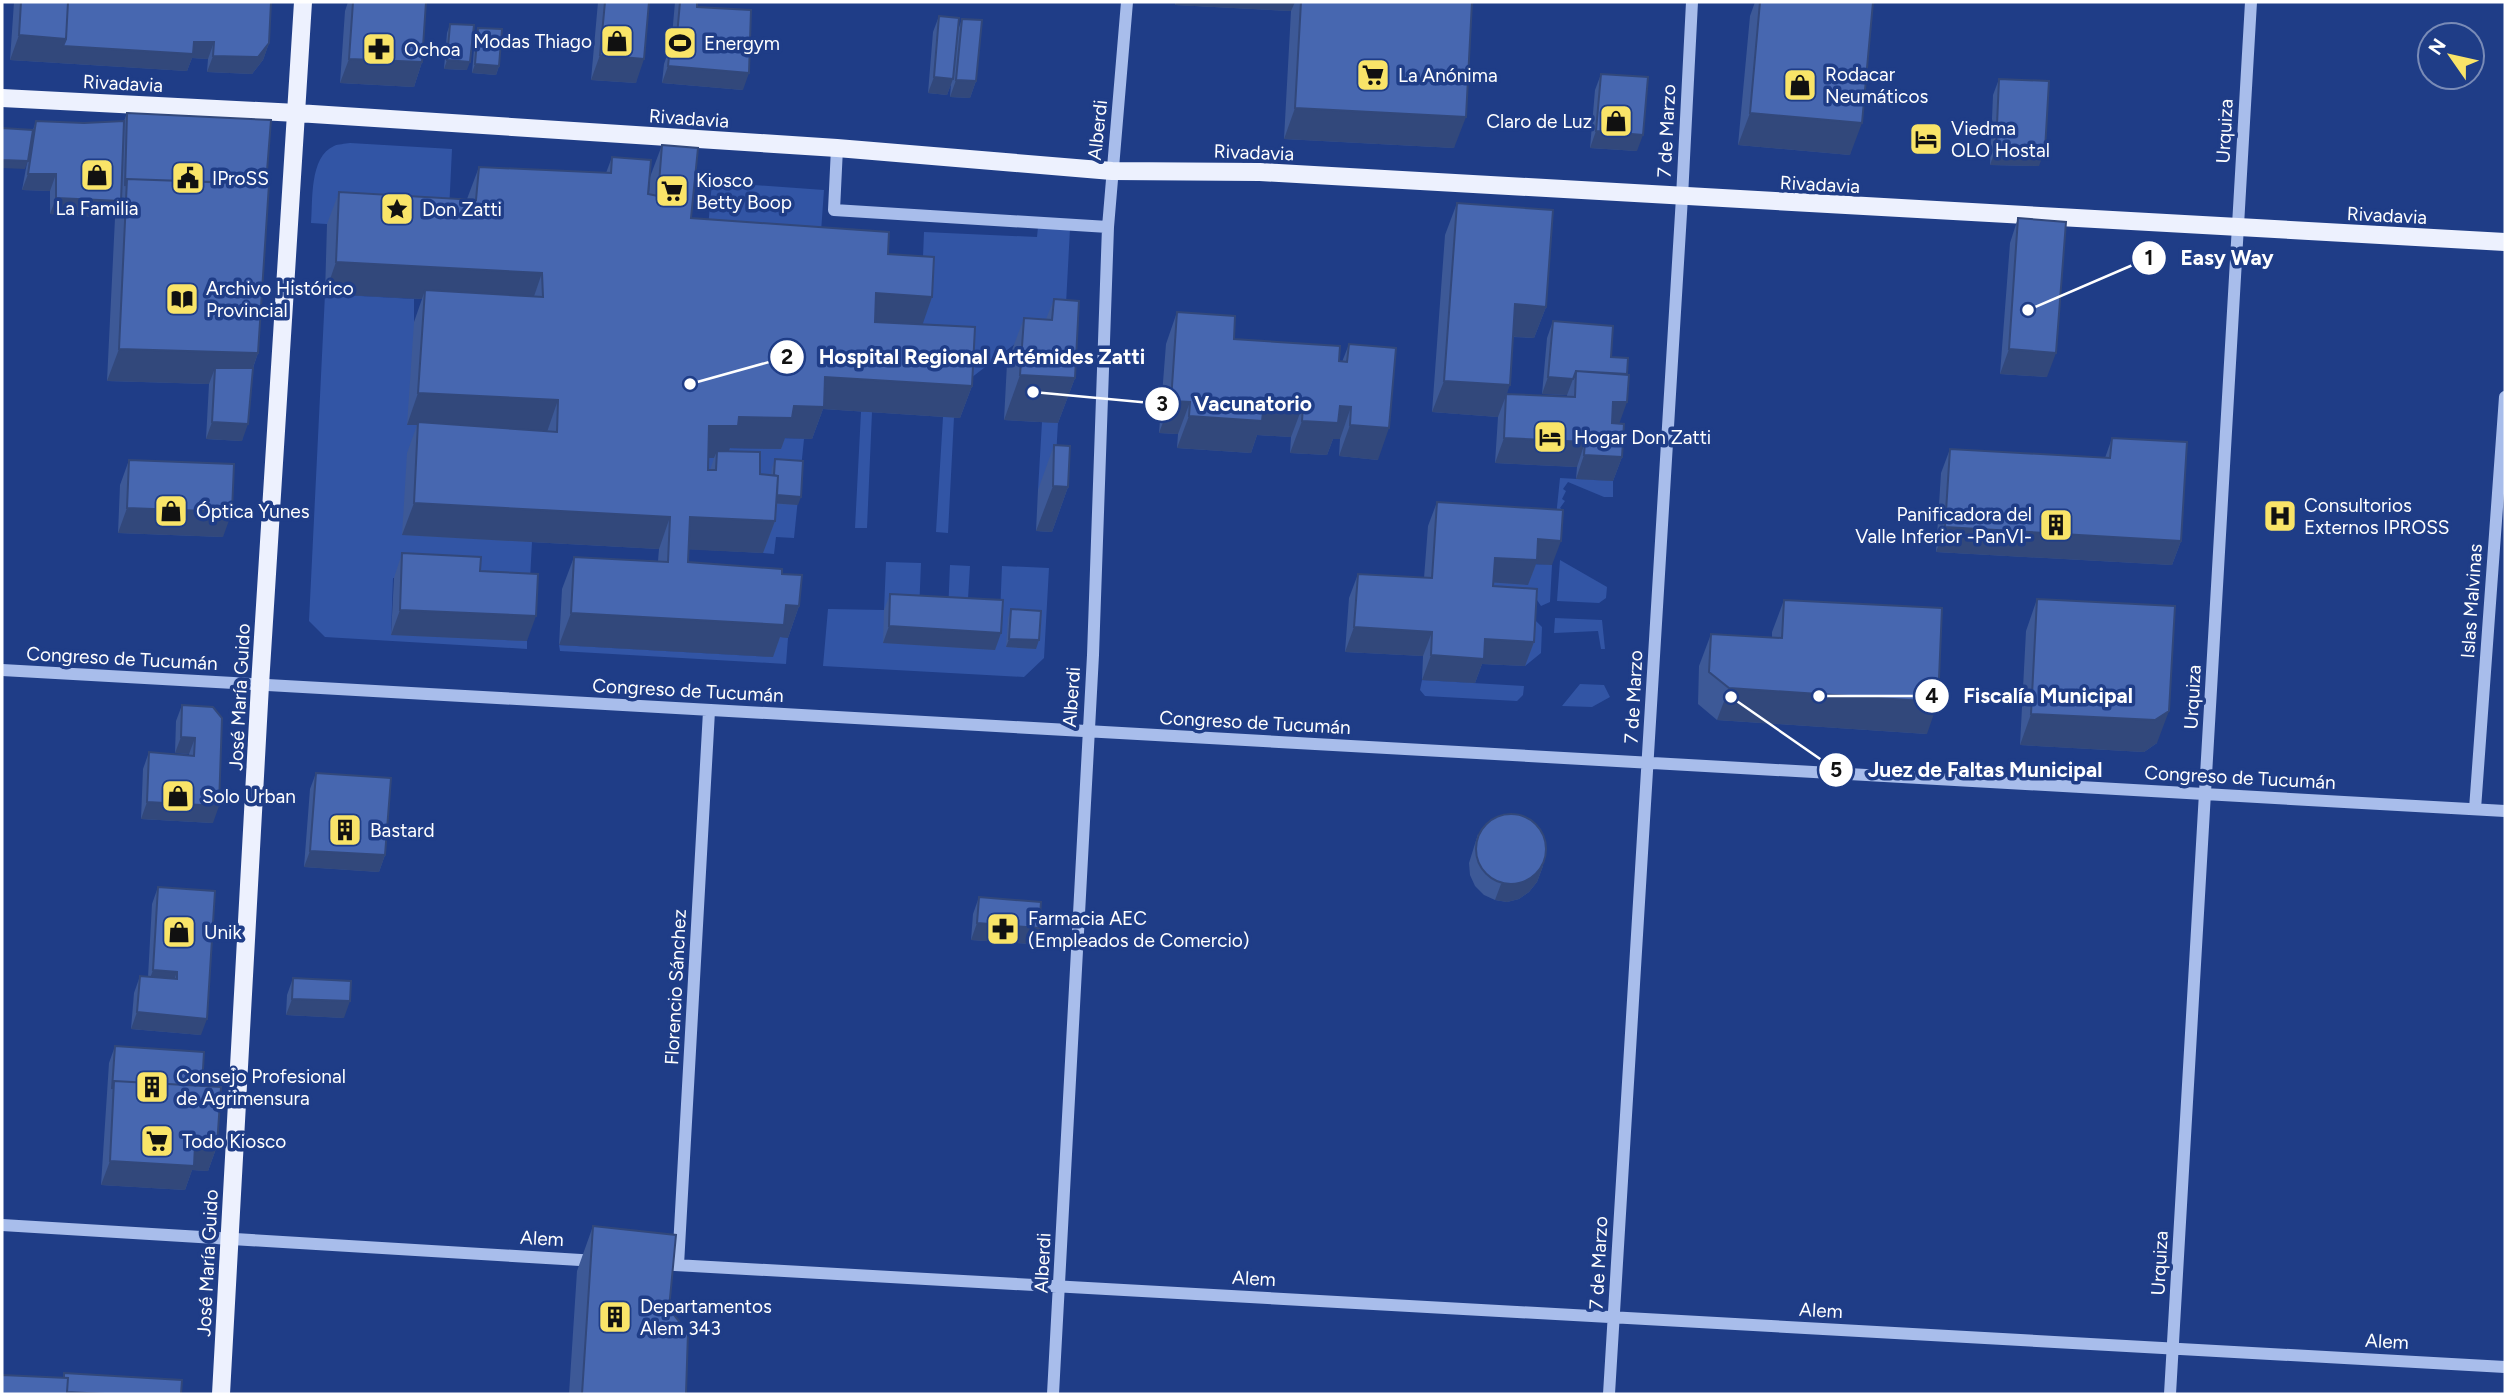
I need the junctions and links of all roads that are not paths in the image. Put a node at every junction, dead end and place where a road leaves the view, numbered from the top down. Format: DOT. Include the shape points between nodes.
graph roads {
  1 [pos="303,2"];
  2 [pos="1127,2"];
  3 [pos="1692,2"];
  4 [pos="2251,2"];
  5 [pos="2,98"];
  6 [pos="298,113"];
  7 [pos="837,148"];
  8 [pos="1112,171"];
  9 [pos="1682,197"];
  10 [pos="1108,227"];
  11 [pos="2238,228"];
  12 [pos="2505,242"];
  13 [pos="2505,397"];
  14 [pos="2,670"];
  15 [pos="260,685"];
  16 [pos="709,710"];
  17 [pos="1088,731"];
  18 [pos="1648,763"];
  19 [pos="2205,794"];
  20 [pos="2475,809"];
  21 [pos="2505,811"];
  22 [pos="2,1225"];
  23 [pos="229,1240"];
  24 [pos="610,1261"];
  25 [pos="637,1263"];
  26 [pos="678,1265"];
  27 [pos="1060,1286"];
  28 [pos="1614,1317"];
  29 [pos="2173,1348"];
  30 [pos="2505,1367"];
  31 [pos="221,1394"];
  32 [pos="1054,1394"];
  33 [pos="1609,1394"];
  34 [pos="2170,1394"];
  1 -- 6 [label="main road, José María Guido"];
  2 -- 8 [label="street, Alberdi"];
  3 -- 9 [label="street, 7 de Marzo"];
  4 -- 11 [label="street, Urquiza"];
  5 -- 6 [label="main road, Rivadavia"];
  6 -- 7 [label="main road, Rivadavia"];
  6 -- 15 [label="main road, José María Guido"];
  7 -- 8 [label="main road, Rivadavia"];
  7 -- 10 [label="street" via="834,210"];
  8 -- 9 [label="main road, Rivadavia" via="1259,172"];
  8 -- 10 [label="street, Alberdi"];
  9 -- 11 [label="main road, Rivadavia"];
  9 -- 18 [label="street, 7 de Marzo"];
  10 -- 17 [label="street, Alberdi"];
  11 -- 12 [label="main road, Rivadavia"];
  11 -- 19 [label="street, Urquiza"];
  13 -- 20 [label="street, Islas Malvinas"];
  14 -- 15 [label="street, Congreso de Tucumán"];
  15 -- 16 [label="street, Congreso de Tucumán"];
  15 -- 23 [label="main road, José María Guido"];
  16 -- 17 [label="street, Congreso de Tucumán"];
  16 -- 26 [label="street, Florencio Sánchez"];
  17 -- 18 [label="street, Congreso de Tucumán"];
  17 -- 27 [label="street, Alberdi"];
  18 -- 19 [label="street, Congreso de Tucumán"];
  18 -- 28 [label="street, 7 de Marzo"];
  19 -- 20 [label="street, Congreso de Tucumán"];
  19 -- 29 [label="street, Urquiza"];
  20 -- 21 [label="street, Congreso de Tucumán"];
  22 -- 23 [label="street, Alem"];
  23 -- 24 [label="street, Alem"];
  23 -- 31 [label="main road, José María Guido"];
  25 -- 26 [label="street, Alem"];
  26 -- 27 [label="street, Alem"];
  27 -- 28 [label="street, Alem"];
  27 -- 32 [label="street, Alberdi"];
  28 -- 29 [label="street, Alem"];
  28 -- 33 [label="street, 7 de Marzo"];
  29 -- 30 [label="street, Alem"];
  29 -- 34 [label="street, Urquiza"];
}
